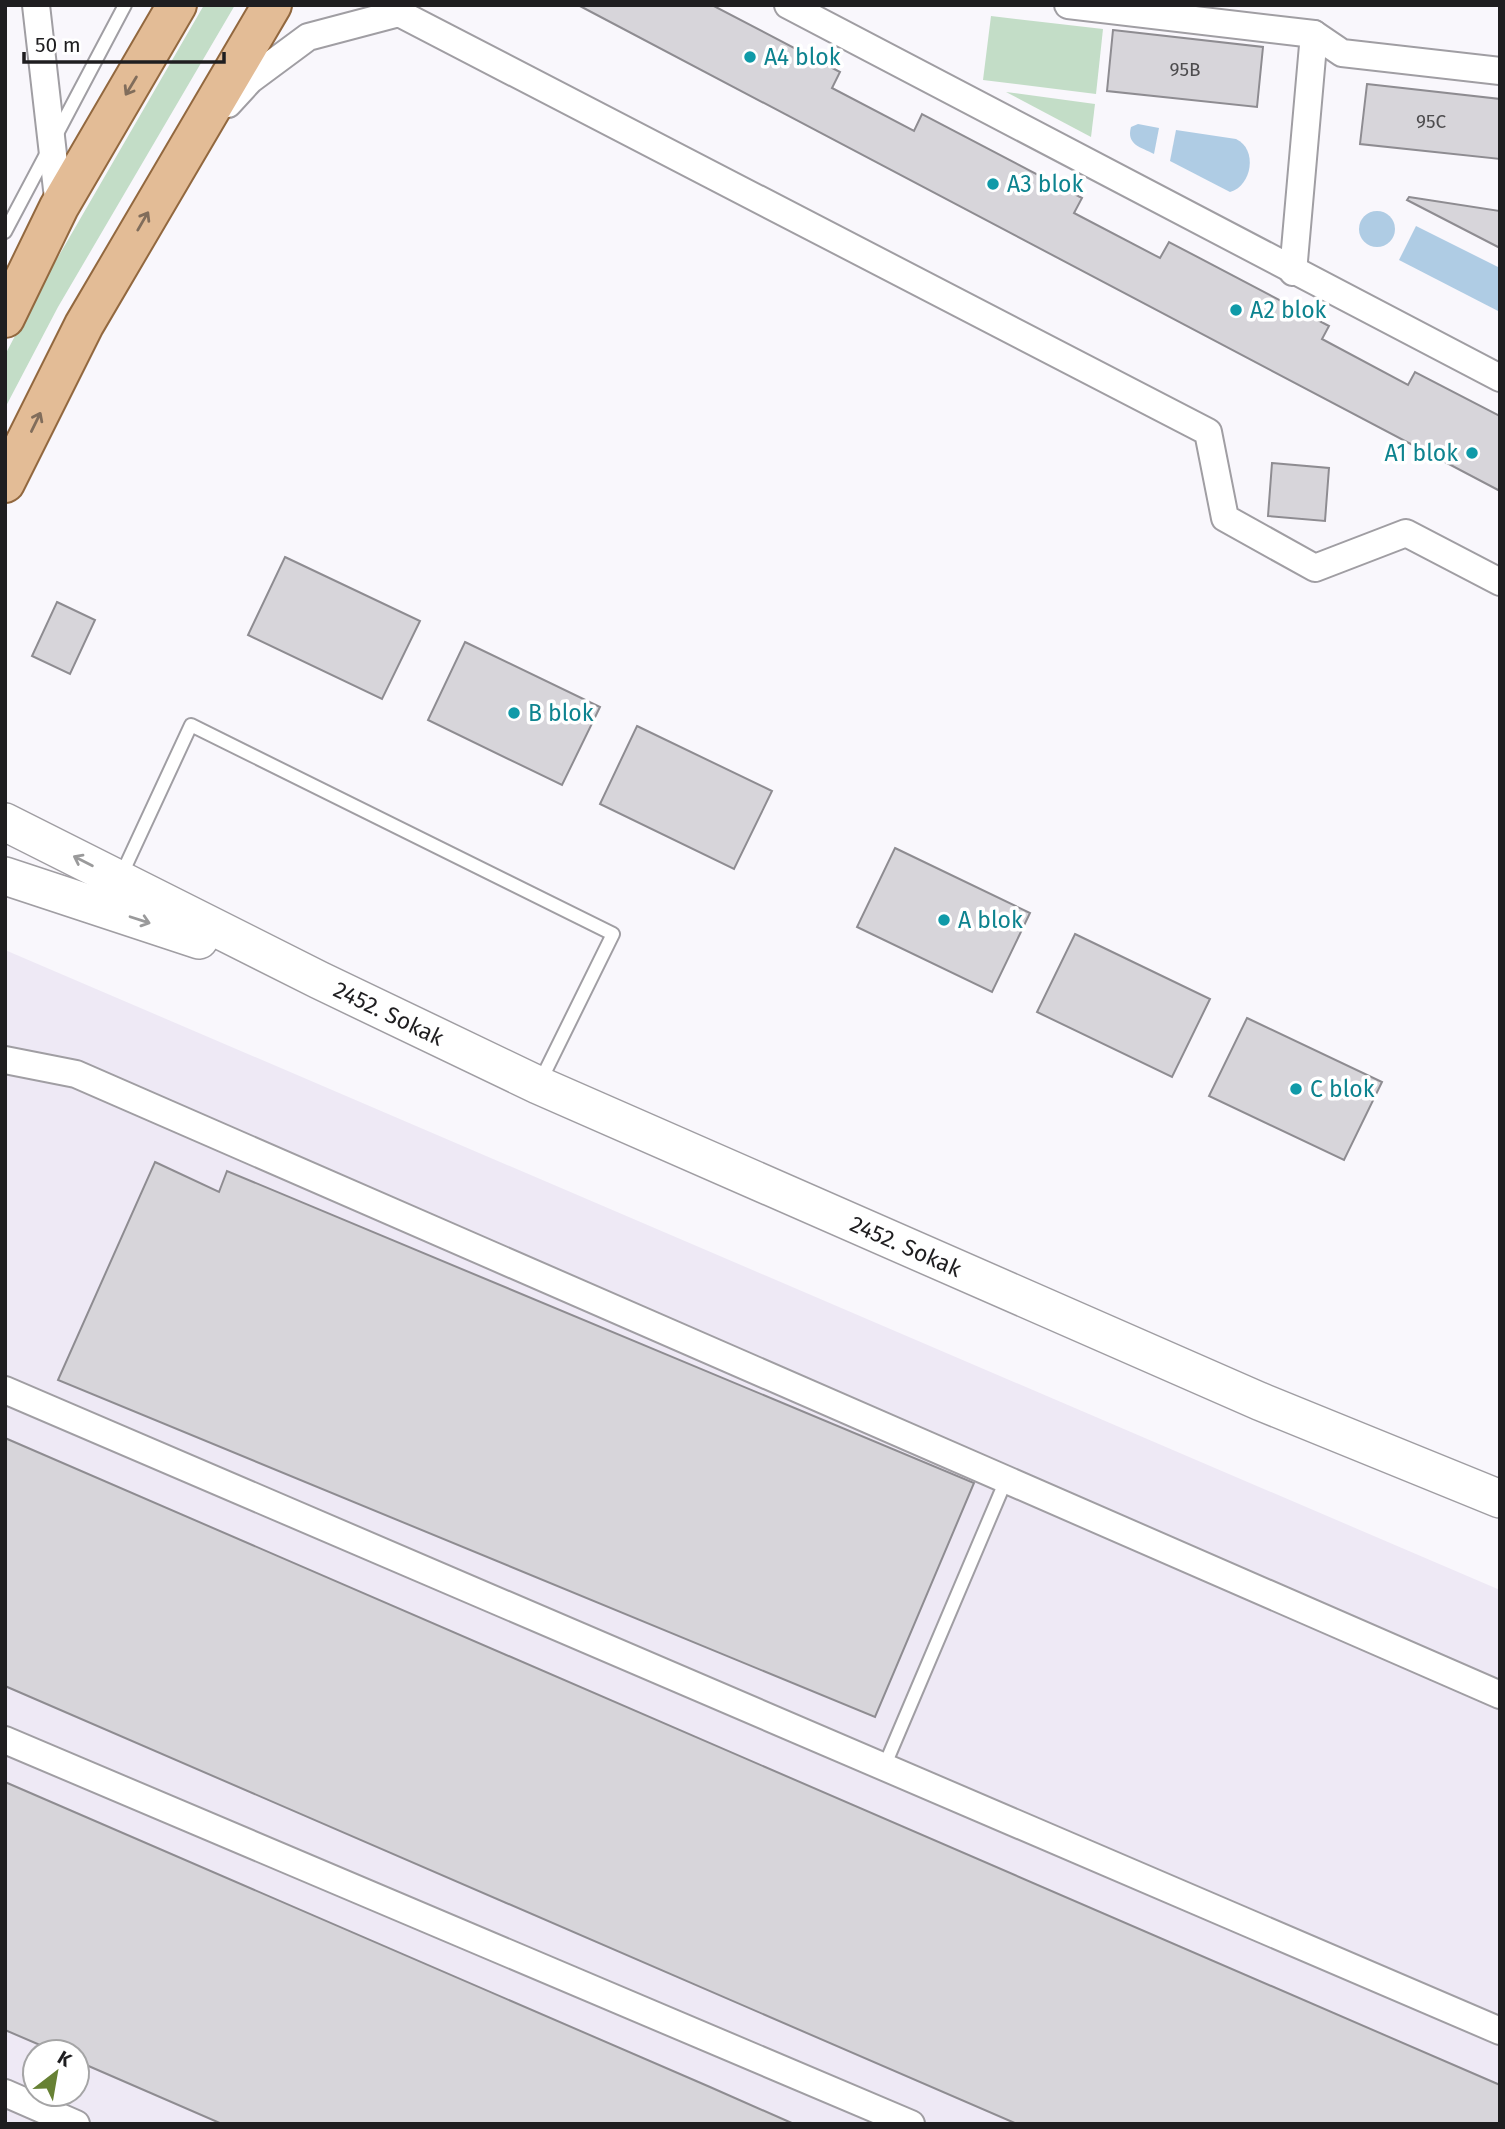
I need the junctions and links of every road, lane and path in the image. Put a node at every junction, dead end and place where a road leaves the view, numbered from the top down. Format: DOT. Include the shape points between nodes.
graph roads {
  1 [pos="36,5"];
  2 [pos="125,5"];
  3 [pos="177,5"];
  4 [pos="272,5"];
  5 [pos="788,5"];
  6 [pos="1068,5"];
  7 [pos="401,9"];
  8 [pos="1314,34"];
  9 [pos="1500,71"];
  10 [pos="51,141"];
  11 [pos="184,151"];
  12 [pos="59,207"];
  13 [pos="5,232"];
  14 [pos="1293,272"];
  15 [pos="5,318"];
  16 [pos="1500,378"];
  17 [pos="5,483"];
  18 [pos="1500,582"];
  19 [pos="5,822"];
  20 [pos="5,876"];
  21 [pos="119,879"];
  22 [pos="319,980"];
  23 [pos="5,1060"];
  24 [pos="538,1085"];
  25 [pos="5,1390"];
  26 [pos="1006,1480"];
  27 [pos="1500,1499"];
  28 [pos="1500,1695"];
  29 [pos="5,1740"];
  30 [pos="884,1767"];
  31 [pos="1500,2031"];
  32 [pos="5,2093"];
  33 [pos="76,2124"];
  34 [pos="911,2124"];
  1 -- 10 [label="street"];
  2 -- 10 [label="lane"];
  3 -- 12 [label="main road, one-way"];
  4 -- 11 [label="main road"];
  5 -- 14 [label="street"];
  6 -- 8 [label="street"];
  7 -- 11 [label="street" via="308,37 250,80"];
  7 -- 18 [label="street" via="1208,432 1225,518 1315,568 1406,533"];
  8 -- 9 [label="street" via="1342,53"];
  8 -- 14 [label="street"];
  10 -- 12 [label="street"];
  10 -- 13 [label="lane"];
  17 -- 11 [label="main road, one-way" via="84,325"];
  12 -- 15 [label="main road"];
  14 -- 16 [label="street"];
  21 -- 19 [label="main road, 2452. Sokak, one-way"];
  20 -- 22 [label="main road, 2452. Sokak, one-way"];
  21 -- 22 [label="main road, 2452. Sokak"];
  21 -- 24 [label="lane" via="191,724 613,934"];
  22 -- 24 [label="main road, 2452. Sokak"];
  23 -- 26 [label="street" via="76,1074"];
  24 -- 27 [label="main road, 2452. Sokak" via="1259,1401"];
  25 -- 30 [label="street"];
  26 -- 28 [label="street"];
  26 -- 30 [label="lane"];
  29 -- 34 [label="street"];
  30 -- 31 [label="street"];
  32 -- 33 [label="street"];
}
